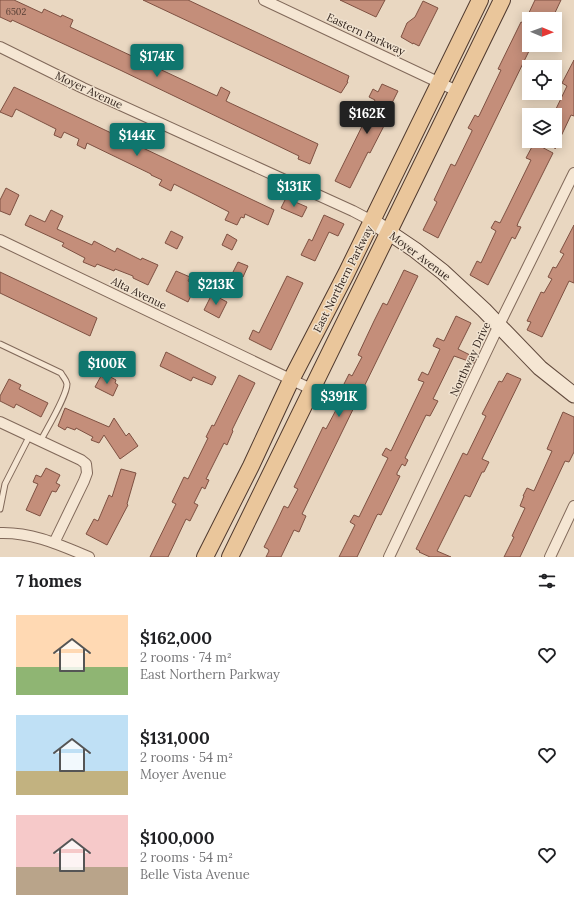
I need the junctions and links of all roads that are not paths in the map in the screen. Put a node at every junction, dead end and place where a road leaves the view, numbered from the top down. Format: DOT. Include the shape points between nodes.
graph roads {
  1 [pos="264,0"];
  2 [pos="480,0"];
  3 [pos="502,0"];
  4 [pos="0,47"];
  5 [pos="440,82"];
  6 [pos="457,91"];
  7 [pos="574,173"];
  8 [pos="372,221"];
  9 [pos="388,232"];
  10 [pos="0,240"];
  11 [pos="498,327"];
  12 [pos="0,344"];
  13 [pos="291,380"];
  14 [pos="311,389"];
  15 [pos="574,394"];
  16 [pos="0,422"];
  17 [pos="29,437"];
  18 [pos="40,442"];
  19 [pos="3,483"];
  20 [pos="574,506"];
  21 [pos="0,509"];
  22 [pos="0,533"];
  23 [pos="54,543"];
  24 [pos="89,557"];
  25 [pos="205,557"];
  26 [pos="230,557"];
  27 [pos="389,557"];
  28 [pos="550,557"];
  1 -- 5 [label="street, Eastern Parkway"];
  2 -- 5 [label="main road, East Northern Parkway"];
  3 -- 6 [label="main road, East Northern Parkway"];
  4 -- 8 [label="street, Moyer Avenue" via="82,88"];
  5 -- 6 [label="street, Eastern Parkway"];
  5 -- 8 [label="main road, East Northern Parkway"];
  6 -- 9 [label="main road, East Northern Parkway"];
  7 -- 11 [label="street, Northway Drive"];
  8 -- 9 [label="street, Moyer Avenue"];
  8 -- 13 [label="main road, East Northern Parkway"];
  9 -- 11 [label="street, Moyer Avenue" via="447,276 484,310"];
  9 -- 14 [label="main road, East Northern Parkway"];
  10 -- 13 [label="street, Alta Avenue"];
  11 -- 15 [label="street, Moyer Avenue" via="540,368"];
  11 -- 27 [label="street, Northway Drive"];
  12 -- 18 [label="lane" via="61,373 66,379 66,389"];
  13 -- 14 [label="street, Alta Avenue"];
  13 -- 25 [label="main road, East Northern Parkway"];
  14 -- 26 [label="main road, East Northern Parkway"];
  16 -- 17 [label="street"];
  17 -- 18 [label="street"];
  17 -- 19 [label="lane"];
  18 -- 23 [label="street" via="81,460 87,468 84,482"];
  19 -- 21 [label="lane"];
  20 -- 28 [label="street"];
  22 -- 23 [label="street" via="21,534"];
  23 -- 24 [label="street"];
}
